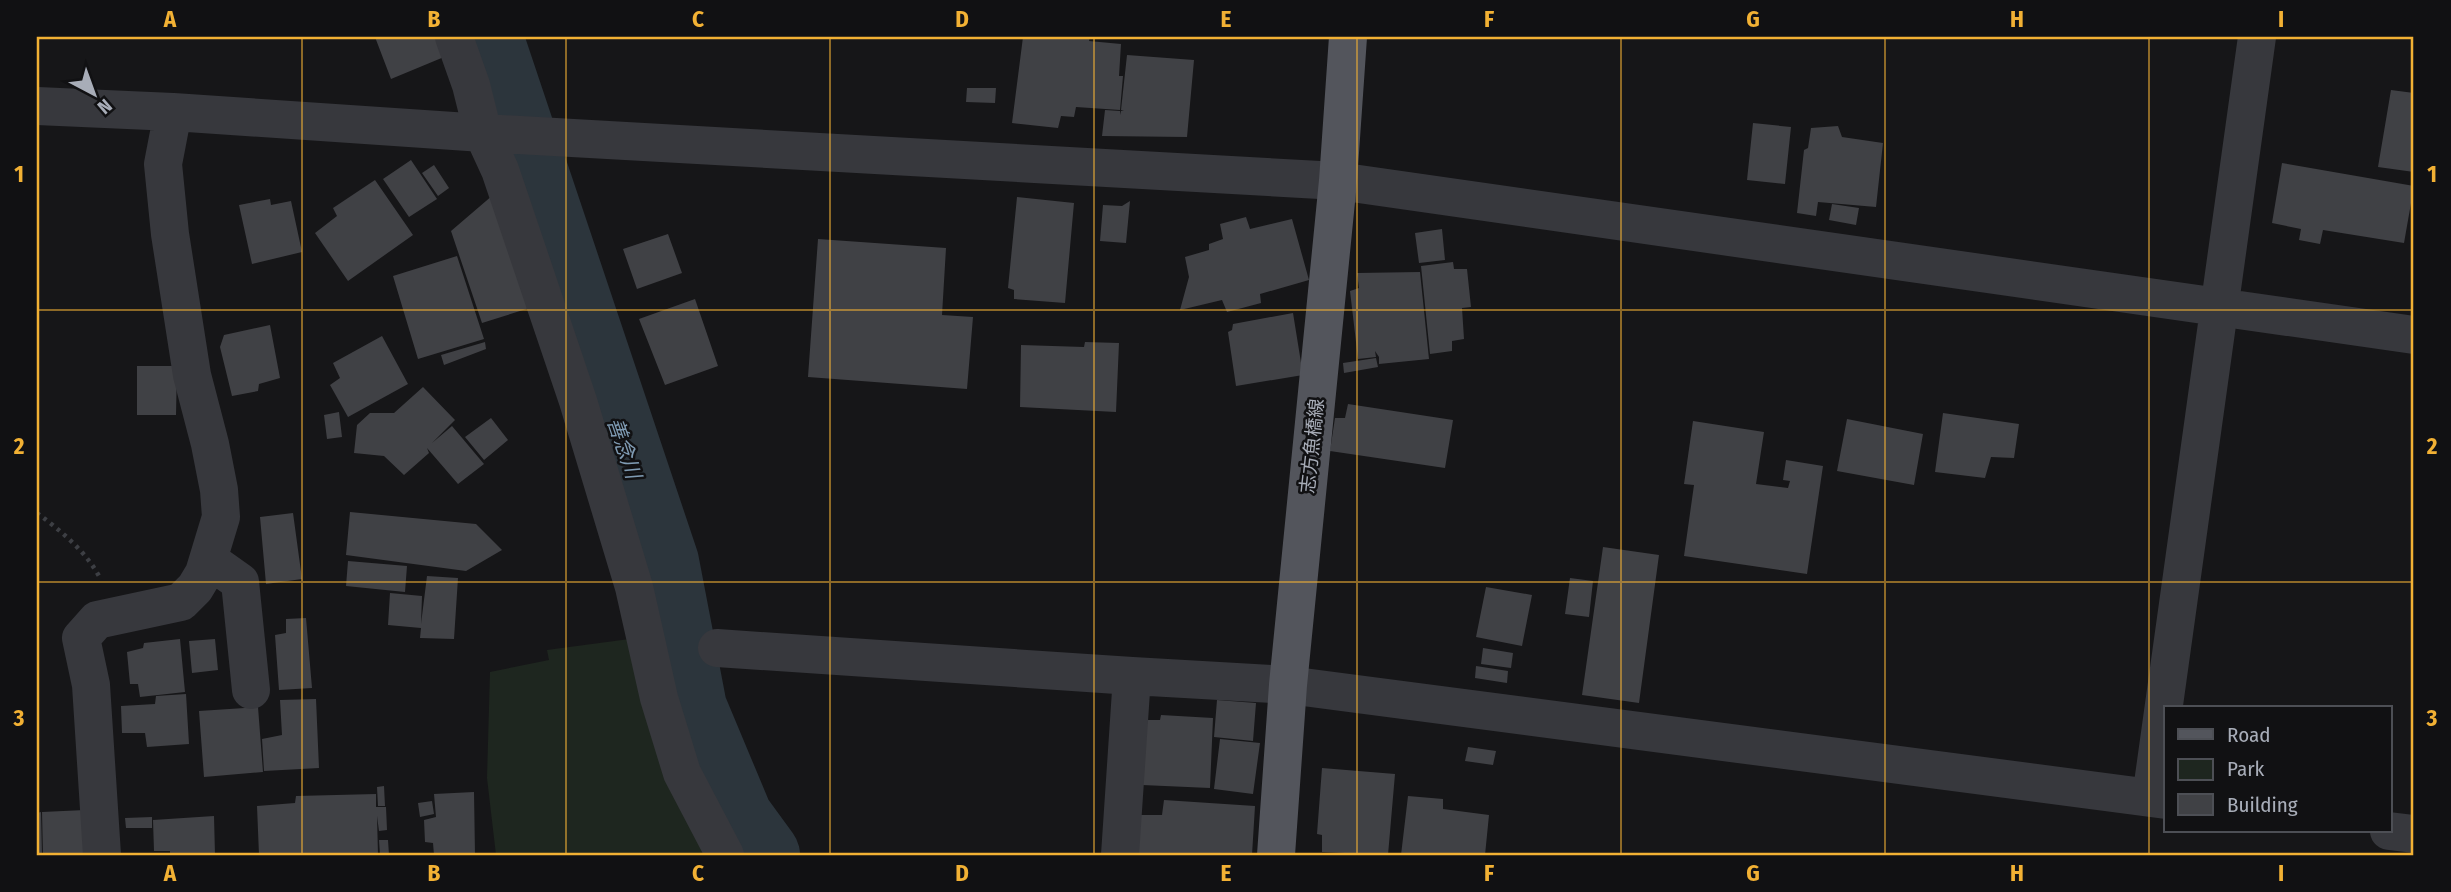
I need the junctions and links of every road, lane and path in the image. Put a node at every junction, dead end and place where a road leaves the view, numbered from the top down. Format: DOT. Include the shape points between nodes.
graph roads {
  1 [pos="454,37"];
  2 [pos="1348,37"];
  3 [pos="2257,37"];
  4 [pos="37,106"];
  5 [pos="173,112"];
  6 [pos="483,133"];
  7 [pos="1338,181"];
  8 [pos="2221,307"];
  9 [pos="2414,335"];
  10 [pos="37,513"];
  11 [pos="209,560"];
  12 [pos="114,617"];
  13 [pos="717,648"];
  14 [pos="1132,677"];
  15 [pos="1288,685"];
  16 [pos="251,690"];
  17 [pos="2171,706"];
  18 [pos="2164,759"];
  19 [pos="2159,799"];
  20 [pos="2392,831"];
  21 [pos="2414,834"];
  22 [pos="103,855"];
  23 [pos="725,855"];
  24 [pos="1120,855"];
  25 [pos="1276,855"];
  1 -- 6 [label="street"];
  2 -- 7 [label="main road, 志方魚橋線"];
  3 -- 8 [label="street"];
  4 -- 5 [label="street"];
  5 -- 6 [label="street"];
  5 -- 11 [label="street" via="163,164 170,234 192,375 219,490 221,517"];
  6 -- 7 [label="street"];
  6 -- 23 [label="street" via="500,170 579,401 682,773"];
  7 -- 8 [label="street"];
  7 -- 15 [label="main road, 志方魚橋線"];
  8 -- 9 [label="street"];
  8 -- 17 [label="street"];
  10 -- 12 [label="path" via="90,562"];
  11 -- 12 [label="street" via="195,588 181,602"];
  11 -- 16 [label="street" via="240,582"];
  12 -- 22 [label="street" via="97,620 80,638 90,685"];
  13 -- 14 [label="street"];
  14 -- 15 [label="street"];
  14 -- 24 [label="street"];
  15 -- 19 [label="street"];
  15 -- 25 [label="main road, 志方魚橋線"];
  18 -- 19 [label="street"];
  20 -- 21 [label="street"];
}
